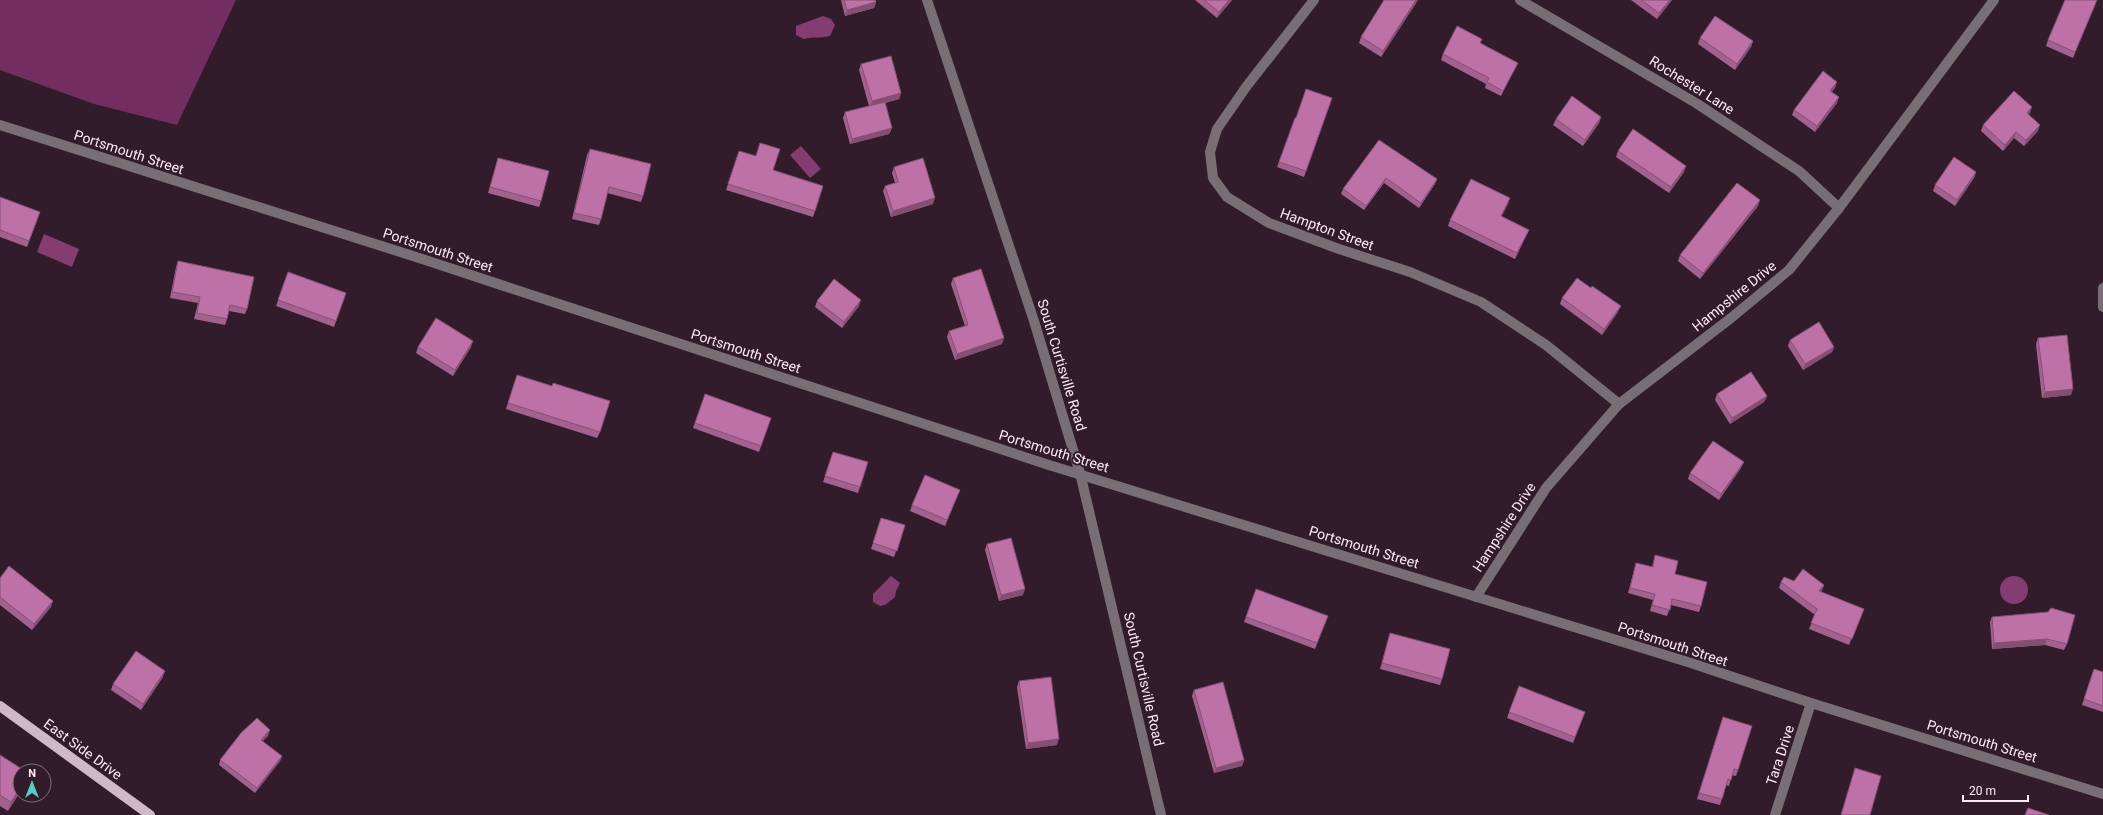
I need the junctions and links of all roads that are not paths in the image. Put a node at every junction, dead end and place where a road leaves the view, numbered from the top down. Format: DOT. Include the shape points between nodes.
graph roads {
  1 [pos="926,0"];
  2 [pos="1314,0"];
  3 [pos="1520,0"];
  4 [pos="1994,0"];
  5 [pos="0,125"];
  6 [pos="1839,208"];
  7 [pos="2103,288"];
  8 [pos="2103,307"];
  9 [pos="1620,404"];
  10 [pos="1080,473"];
  11 [pos="1476,597"];
  12 [pos="1811,703"];
  13 [pos="0,706"];
  14 [pos="2103,794"];
  15 [pos="150,815"];
  16 [pos="1161,815"];
  17 [pos="1775,815"];
  1 -- 10 [label="street, South Curtisville Road" via="1034,321"];
  2 -- 9 [label="street, Hampton Street" via="1246,87 1217,129 1210,152 1216,183 1228,197 1269,223 1410,272 1481,302 1546,345"];
  3 -- 6 [label="street, Rochester Lane" via="1696,102 1799,171"];
  4 -- 6 [label="street, Hampshire Drive"];
  5 -- 10 [label="street, Portsmouth Street"];
  6 -- 9 [label="street, Hampshire Drive" via="1789,270"];
  7 -- 8 [label="street"];
  9 -- 11 [label="street, Hampshire Drive" via="1546,488"];
  10 -- 11 [label="street, Portsmouth Street"];
  10 -- 16 [label="street, South Curtisville Road"];
  11 -- 12 [label="street, Portsmouth Street"];
  12 -- 14 [label="street, Portsmouth Street"];
  12 -- 17 [label="street, Tara Drive"];
  13 -- 15 [label="main road, East Side Drive"];
}
